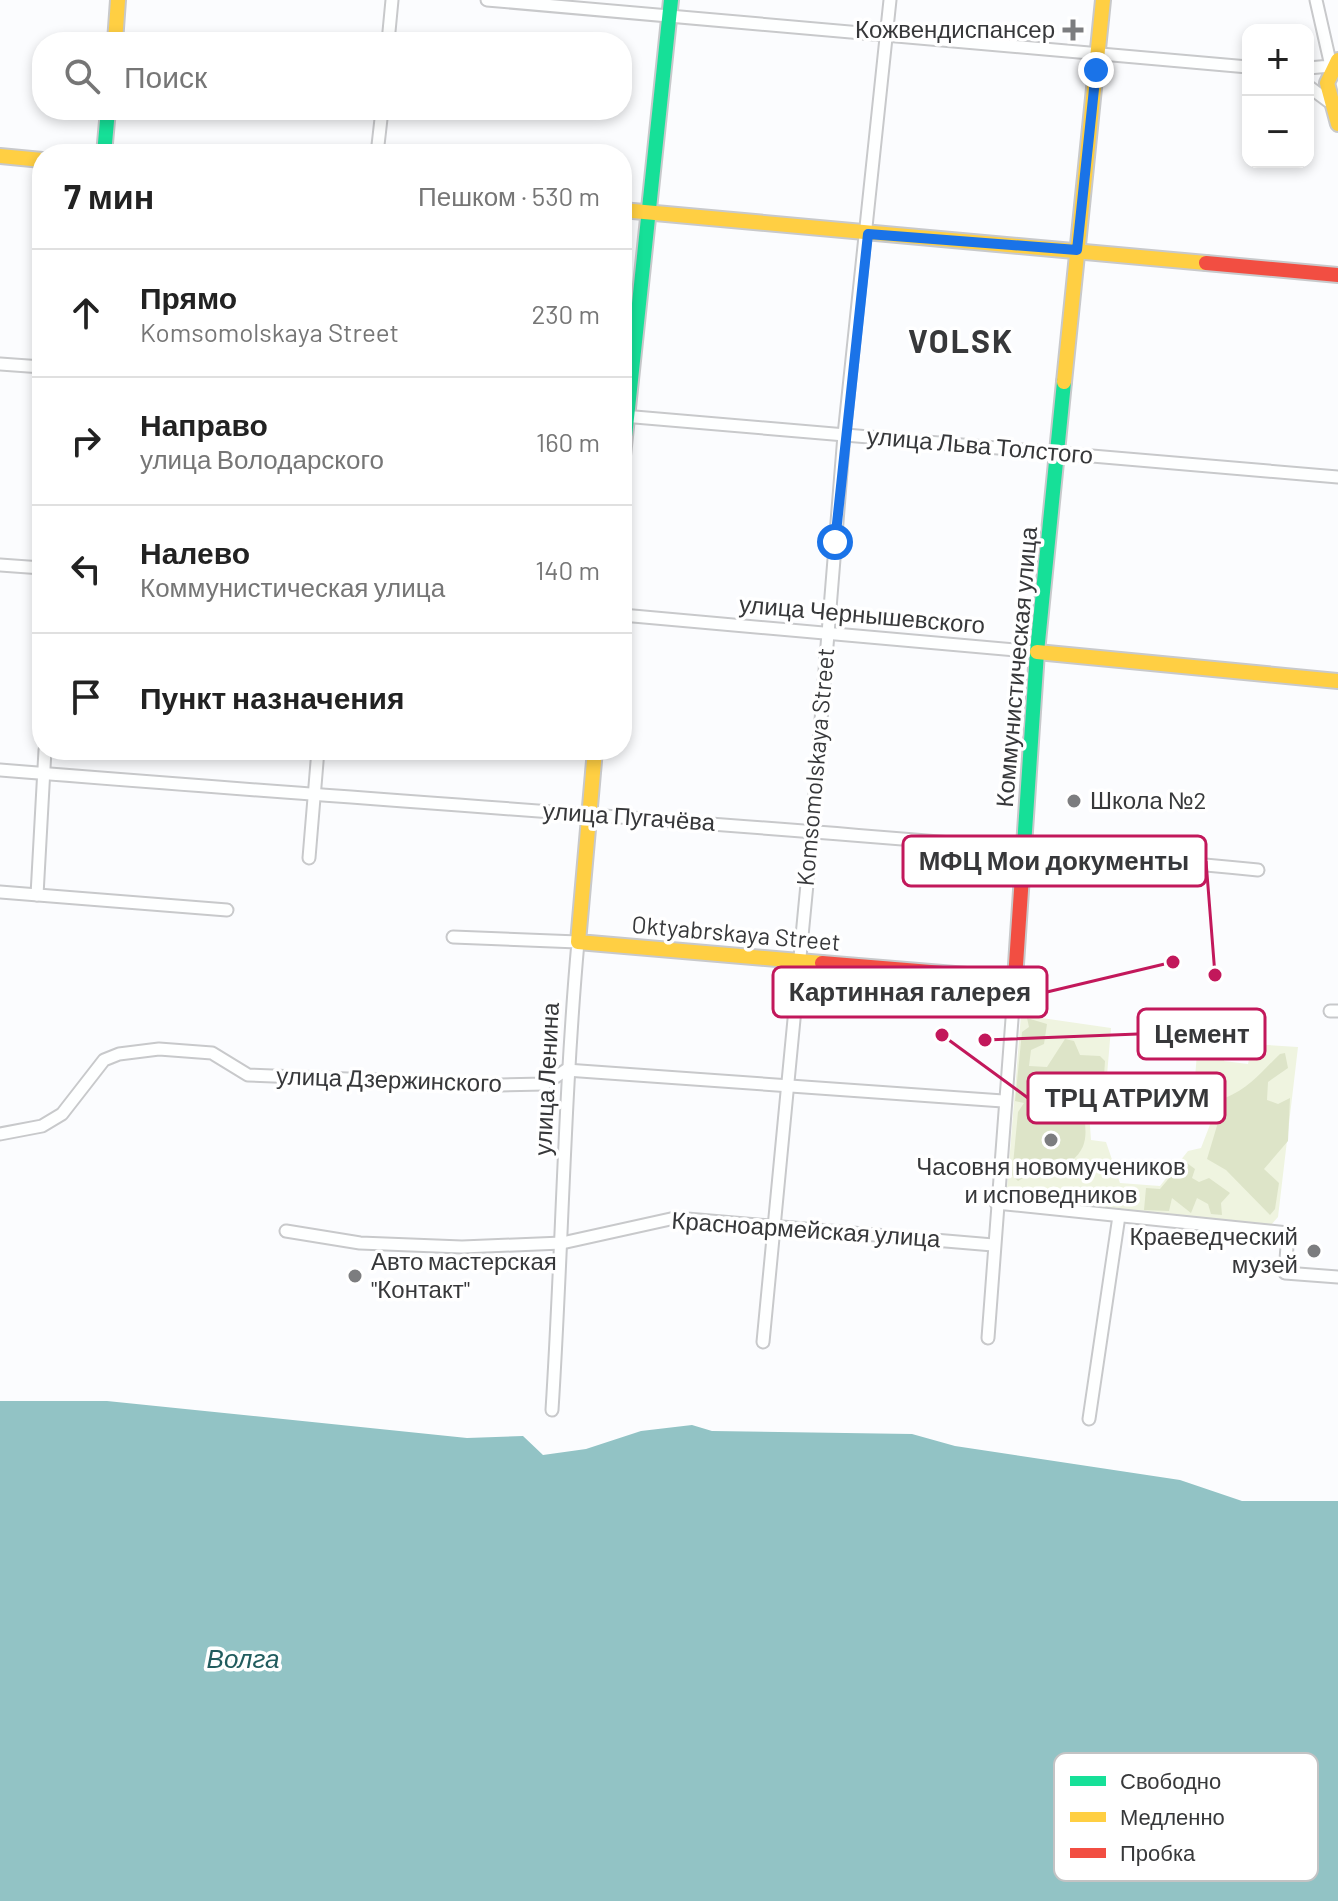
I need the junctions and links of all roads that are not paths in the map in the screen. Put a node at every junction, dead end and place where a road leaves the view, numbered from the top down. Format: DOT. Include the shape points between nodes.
graph roads {
  1 [pos="118,0"];
  2 [pos="392,0"];
  3 [pos="487,0"];
  4 [pos="890,0"];
  5 [pos="1103,0"];
  6 [pos="1316,0"];
  7 [pos="670,7"];
  8 [pos="1324,28"];
  9 [pos="116,32"];
  10 [pos="389,32"];
  11 [pos="887,37"];
  12 [pos="1338,43"];
  13 [pos="1098,56"];
  14 [pos="1335,63"];
  15 [pos="1242,67"];
  16 [pos="1314,67"];
  17 [pos="1314,90"];
  18 [pos="1328,101"];
  19 [pos="107,120"];
  20 [pos="381,120"];
  21 [pos="1338,124"];
  22 [pos="105,144"];
  23 [pos="378,144"];
  24 [pos="0,156"];
  25 [pos="32,159"];
  26 [pos="632,211"];
  27 [pos="650,213"];
  28 [pos="868,234"];
  29 [pos="1077,250"];
  30 [pos="1338,275"];
  31 [pos="632,354"];
  32 [pos="0,364"];
  33 [pos="32,366"];
  34 [pos="632,418"];
  35 [pos="844,435"];
  36 [pos="1058,452"];
  37 [pos="1338,477"];
  38 [pos="0,565"];
  39 [pos="32,567"];
  40 [pos="632,616"];
  41 [pos="828,635"];
  42 [pos="1037,652"];
  43 [pos="1338,681"];
  44 [pos="44,760"];
  45 [pos="317,760"];
  46 [pos="594,760"];
  47 [pos="0,770"];
  48 [pos="43,774"];
  49 [pos="313,797"];
  50 [pos="590,813"];
  51 [pos="812,832"];
  52 [pos="1025,847"];
  53 [pos="309,858"];
  54 [pos="1258,870"];
  55 [pos="0,892"];
  56 [pos="37,895"];
  57 [pos="227,910"];
  58 [pos="453,937"];
  59 [pos="578,942"];
  60 [pos="798,962"];
  61 [pos="1015,979"];
  62 [pos="566,1070"];
  63 [pos="789,1085"];
  64 [pos="1003,1101"];
  65 [pos="0,1134"];
  66 [pos="996,1203"];
  67 [pos="1119,1216"];
  68 [pos="774,1224"];
  69 [pos="286,1231"];
  70 [pos="562,1243"];
  71 [pos="993,1245"];
  72 [pos="1338,1277"];
  73 [pos="988,1338"];
  74 [pos="763,1342"];
  75 [pos="552,1410"];
  76 [pos="1089,1419"];
  1 -- 9 [label="street"];
  2 -- 10 [label="street"];
  3 -- 7 [label="street"];
  4 -- 11 [label="street, Komsomolskaya Street"];
  5 -- 13 [label="street, Коммунистическая улица"];
  6 -- 8 [label="street"];
  7 -- 11 [label="street"];
  7 -- 27 [label="street"];
  8 -- 12 [label="street"];
  8 -- 14 [label="street"];
  11 -- 13 [label="street"];
  11 -- 28 [label="street, Komsomolskaya Street"];
  13 -- 15 [label="street"];
  13 -- 29 [label="street, Коммунистическая улица"];
  14 -- 16 [label="street"];
  14 -- 18 [label="street" via="1326,88"];
  17 -- 18 [label="street"];
  18 -- 21 [label="street"];
  19 -- 22 [label="street"];
  20 -- 23 [label="street"];
  24 -- 25 [label="street"];
  26 -- 27 [label="street"];
  27 -- 28 [label="street"];
  27 -- 31 [label="street"];
  28 -- 29 [label="street"];
  28 -- 35 [label="street, Komsomolskaya Street"];
  29 -- 30 [label="street"];
  29 -- 36 [label="street, Коммунистическая улица"];
  32 -- 33 [label="street"];
  34 -- 35 [label="street, улица Льва Толстого"];
  35 -- 36 [label="street, улица Льва Толстого"];
  35 -- 41 [label="street, Komsomolskaya Street"];
  36 -- 37 [label="street, улица Льва Толстого"];
  36 -- 42 [label="street, Коммунистическая улица"];
  38 -- 39 [label="street"];
  40 -- 41 [label="street, улица Чернышевского"];
  41 -- 42 [label="street, улица Чернышевского"];
  41 -- 51 [label="street, Komsomolskaya Street"];
  42 -- 43 [label="street, улица Чернышевского"];
  42 -- 52 [label="street, Коммунистическая улица"];
  44 -- 48 [label="street"];
  45 -- 49 [label="street"];
  46 -- 50 [label="street, улица Ленина"];
  47 -- 48 [label="street, улица Пугачёва"];
  48 -- 49 [label="street, улица Пугачёва"];
  48 -- 56 [label="street"];
  49 -- 50 [label="street, улица Пугачёва"];
  49 -- 53 [label="street"];
  50 -- 51 [label="street, улица Пугачёва"];
  50 -- 59 [label="street, улица Ленина"];
  51 -- 52 [label="street, улица Пугачёва"];
  51 -- 60 [label="street, Komsomolskaya Street"];
  52 -- 54 [label="street, улица Пугачёва"];
  52 -- 61 [label="street, Коммунистическая улица"];
  55 -- 56 [label="street"];
  56 -- 57 [label="street"];
  58 -- 59 [label="street, Oktyabrskaya Street"];
  59 -- 60 [label="street, Oktyabrskaya Street"];
  59 -- 62 [label="street, улица Ленина"];
  60 -- 61 [label="street, Oktyabrskaya Street"];
  60 -- 63 [label="street, Komsomolskaya Street"];
  61 -- 64 [label="street, Коммунистическая улица"];
  62 -- 63 [label="street, улица Дзержинского"];
  62 -- 65 [label="street, улица Дзержинского" via="545,1084 500,1085 248,1075 212,1053 159,1049 104,1060 62,1114 42,1126"];
  62 -- 70 [label="street, улица Ленина"];
  63 -- 64 [label="street, улица Дзержинского"];
  63 -- 68 [label="street, Komsomolskaya Street"];
  64 -- 66 [label="street, Коммунистическая улица"];
  66 -- 67 [label="street"];
  66 -- 71 [label="street, Коммунистическая улица"];
  67 -- 72 [label="street" via="1288,1233 1285,1273"];
  67 -- 76 [label="street"];
  68 -- 70 [label="street, Красноармейская улица" via="675,1218"];
  68 -- 71 [label="street, Красноармейская улица"];
  68 -- 74 [label="street, Komsomolskaya Street"];
  69 -- 70 [label="street, Красноармейская улица" via="360,1243"];
  70 -- 75 [label="street, улица Ленина"];
  71 -- 73 [label="street, Коммунистическая улица"];
}
